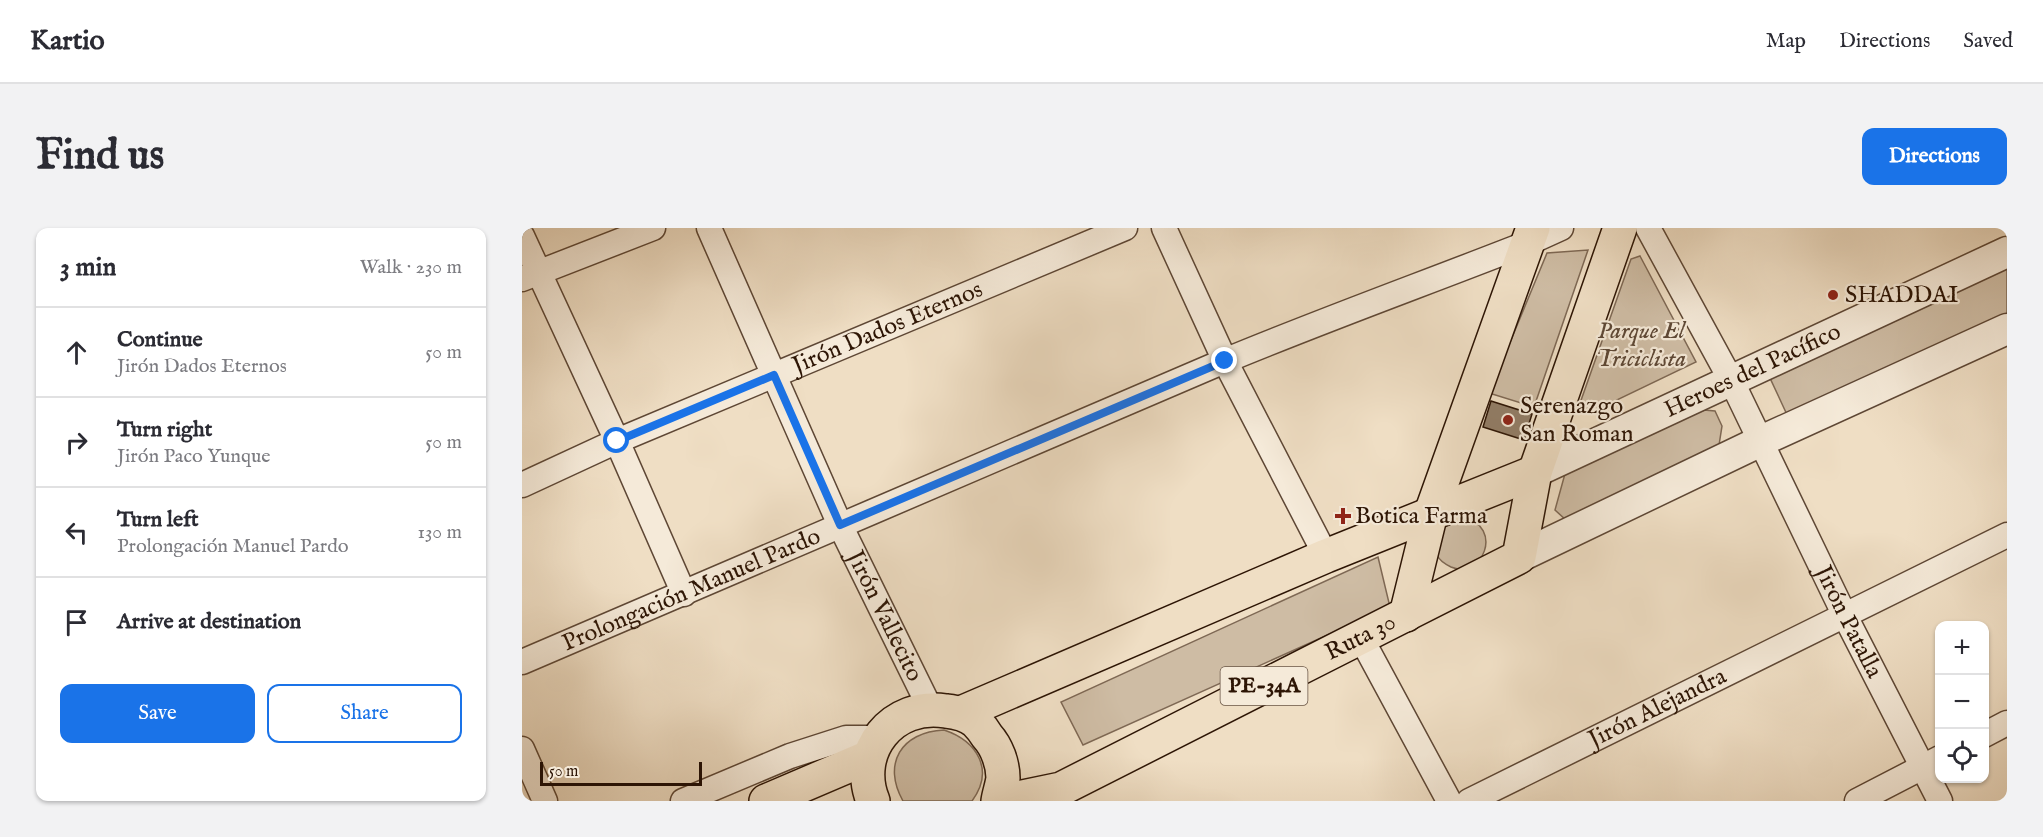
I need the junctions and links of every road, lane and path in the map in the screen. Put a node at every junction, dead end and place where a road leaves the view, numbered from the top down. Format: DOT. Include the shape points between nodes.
graph roads {
  1 [pos="653,228"];
  2 [pos="709,228"];
  3 [pos="1125,228"];
  4 [pos="1164,228"];
  5 [pos="1561,228"];
  6 [pos="1620,228"];
  7 [pos="1648,228"];
  8 [pos="1527,233"];
  9 [pos="522,236"];
  10 [pos="2007,252"];
  11 [pos="530,275"];
  12 [pos="2007,329"];
  13 [pos="1225,361"];
  14 [pos="774,375"];
  15 [pos="1732,382"];
  16 [pos="617,441"];
  17 [pos="1761,441"];
  18 [pos="1535,472"];
  19 [pos="522,485"];
  20 [pos="1431,513"];
  21 [pos="840,525"];
  22 [pos="2007,535"];
  23 [pos="1326,556"];
  24 [pos="1519,557"];
  25 [pos="684,594"];
  26 [pos="1406,615"];
  27 [pos="1845,616"];
  28 [pos="1362,638"];
  29 [pos="522,662"];
  30 [pos="945,711"];
  31 [pos="2007,723"];
  32 [pos="1989,732"];
  33 [pos="874,747"];
  34 [pos="522,749"];
  35 [pos="1931,762"];
  36 [pos="545,801"];
  37 [pos="682,801"];
  38 [pos="766,801"];
  39 [pos="873,801"];
  40 [pos="998,801"];
  41 [pos="1004,801"];
  42 [pos="1449,801"];
  43 [pos="1469,801"];
  44 [pos="1857,801"];
  45 [pos="1940,801"];
  1 -- 11 [label="street"];
  2 -- 14 [label="street, Jirón Vallecito"];
  3 -- 14 [label="street, Jirón Dados Eternos"];
  4 -- 13 [label="street"];
  5 -- 8 [label="street, Prolongación Manuel Pardo"];
  6 -- 18 [label="highway"];
  7 -- 15 [label="street, Jirón Patalla"];
  8 -- 13 [label="street, Prolongación Manuel Pardo"];
  8 -- 20 [label="highway"];
  9 -- 11 [label="street"];
  10 -- 15 [label="street, Heroes del Pacífico"];
  11 -- 16 [label="street"];
  12 -- 17 [label="street"];
  13 -- 21 [label="street, Prolongación Manuel Pardo"];
  13 -- 23 [label="street"];
  14 -- 16 [label="street, Jirón Dados Eternos"];
  14 -- 21 [label="street, Jirón Vallecito"];
  15 -- 17 [label="street, Jirón Patalla"];
  15 -- 18 [label="street, Heroes del Pacífico"];
  16 -- 19 [label="street, Jirón Dados Eternos"];
  16 -- 25 [label="street"];
  17 -- 24 [label="street"];
  17 -- 27 [label="street, Jirón Patalla"];
  18 -- 20 [label="highway, Heroes del Pacífico"];
  18 -- 24 [label="highway"];
  20 -- 23 [label="highway"];
  20 -- 26 [label="highway"];
  21 -- 25 [label="street, Prolongación Manuel Pardo"];
  21 -- 30 [label="street, Jirón Vallecito"];
  22 -- 27 [label="street, Jirón Alejandra"];
  23 -- 30 [label="highway"];
  24 -- 26 [label="highway, Ruta 30 / PE-34A"];
  25 -- 29 [label="street, Prolongación Manuel Pardo"];
  26 -- 28 [label="highway, Ruta 30 / PE-34A"];
  27 -- 35 [label="street, Jirón Patalla"];
  27 -- 43 [label="street, Jirón Alejandra"];
  28 -- 41 [label="highway, Ruta 30 / PE-34A" via="1061,789"];
  28 -- 42 [label="street"];
  30 -- 33 [label="highway" via="900,717"];
  30 -- 40 [label="highway" via="975,721 996,746 1003,777"];
  31 -- 32 [label="street"];
  33 -- 37 [label="street" via="846,738 790,756"];
  33 -- 38 [label="highway"];
  33 -- 39 [label="highway" via="867,786"];
  34 -- 36 [label="street"];
  35 -- 44 [label="street"];
  35 -- 45 [label="street, Jirón Patalla"];
}
